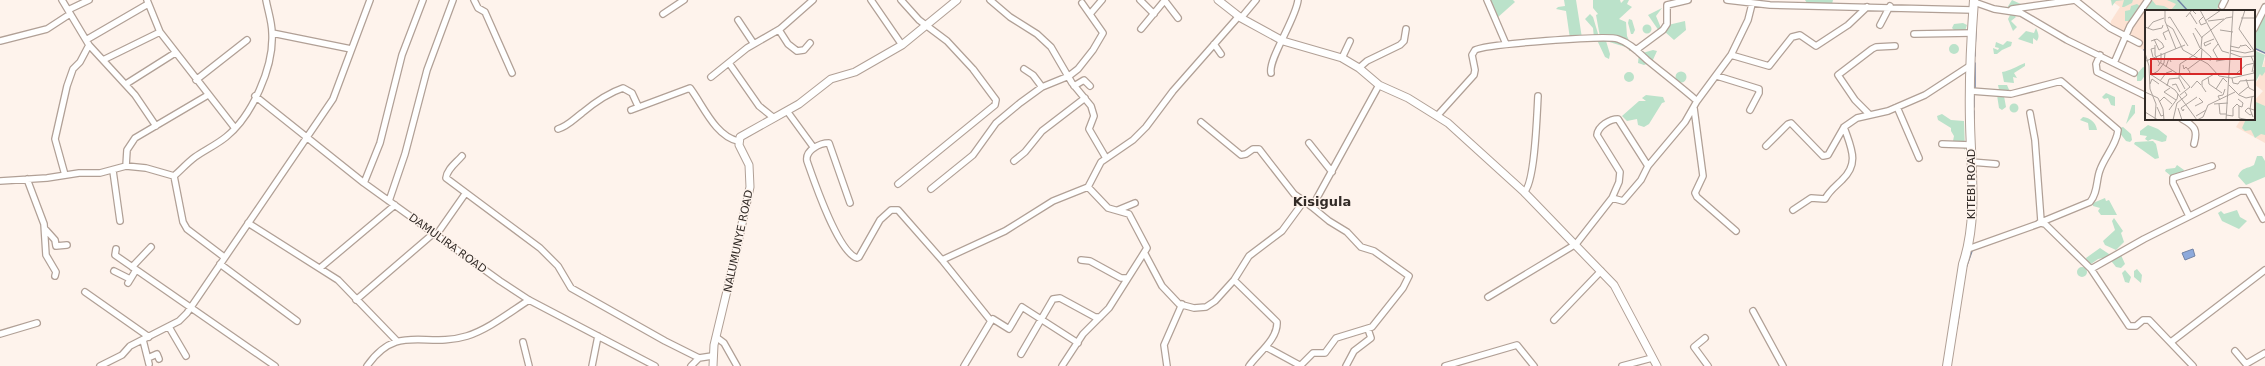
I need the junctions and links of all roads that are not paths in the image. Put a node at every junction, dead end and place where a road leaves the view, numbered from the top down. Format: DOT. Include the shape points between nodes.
graph roads {
  1 [pos="62,0"];
  2 [pos="89,0"];
  3 [pos="266,0"];
  4 [pos="370,0"];
  5 [pos="423,0"];
  6 [pos="453,0"];
  7 [pos="474,0"];
  8 [pos="684,0"];
  9 [pos="813,0"];
  10 [pos="871,0"];
  11 [pos="901,0"];
  12 [pos="957,0"];
  13 [pos="990,0"];
  14 [pos="1102,0"];
  15 [pos="1140,0"];
  16 [pos="1165,0"];
  17 [pos="1218,0"];
  18 [pos="1256,0"];
  19 [pos="1298,0"];
  20 [pos="1487,0"];
  21 [pos="1688,0"];
  22 [pos="1731,0"];
  23 [pos="1833,0"];
  24 [pos="1894,0"];
  25 [pos="2075,0"];
  26 [pos="2148,0"];
  27 [pos="2225,0"];
  28 [pos="147,2"];
  29 [pos="1082,3"];
  30 [pos="2033,3"];
  31 [pos="1752,4"];
  32 [pos="1974,4"];
  33 [pos="1893,6"];
  34 [pos="2222,6"];
  35 [pos="1830,7"];
  36 [pos="1867,7"];
  37 [pos="2265,7"];
  38 [pos="2006,10"];
  39 [pos="69,12"];
  40 [pos="663,14"];
  41 [pos="1090,14"];
  42 [pos="1154,14"];
  43 [pos="1240,17"];
  44 [pos="1178,18"];
  45 [pos="738,20"];
  46 [pos="927,24"];
  47 [pos="1880,25"];
  48 [pos="2255,27"];
  49 [pos="1141,29"];
  50 [pos="779,30"];
  51 [pos="1406,30"];
  52 [pos="160,32"];
  53 [pos="272,33"];
  54 [pos="1972,33"];
  55 [pos="1914,34"];
  56 [pos="2126,36"];
  57 [pos="247,40"];
  58 [pos="0,41"];
  59 [pos="1283,41"];
  60 [pos="1350,41"];
  61 [pos="88,42"];
  62 [pos="810,42"];
  63 [pos="2139,43"];
  64 [pos="754,44"];
  65 [pos="1214,44"];
  66 [pos="1506,44"];
  67 [pos="902,45"];
  68 [pos="1895,46"];
  69 [pos="352,49"];
  70 [pos="1636,50"];
  71 [pos="175,53"];
  72 [pos="1221,54"];
  73 [pos="1731,55"];
  74 [pos="2100,55"];
  75 [pos="1342,58"];
  76 [pos="103,60"];
  77 [pos="729,63"];
  78 [pos="2114,63"];
  79 [pos="1971,65"];
  80 [pos="1360,68"];
  81 [pos="1024,69"];
  82 [pos="512,73"];
  83 [pos="1271,73"];
  84 [pos="2134,73"];
  85 [pos="1068,76"];
  86 [pos="1717,76"];
  87 [pos="711,77"];
  88 [pos="196,80"];
  89 [pos="126,84"];
  90 [pos="1379,85"];
  91 [pos="1042,86"];
  92 [pos="1074,86"];
  93 [pos="1090,86"];
  94 [pos="1971,91"];
  95 [pos="208,95"];
  96 [pos="255,96"];
  97 [pos="1538,96"];
  98 [pos="2145,96"];
  99 [pos="1085,98"];
  100 [pos="1697,101"];
  101 [pos="638,106"];
  102 [pos="1897,107"];
  103 [pos="1694,108"];
  104 [pos="631,110"];
  105 [pos="1750,110"];
  106 [pos="786,111"];
  107 [pos="2030,113"];
  108 [pos="1869,114"];
  109 [pos="1437,116"];
  110 [pos="774,118"];
  111 [pos="2183,120"];
  112 [pos="1201,122"];
  113 [pos="156,126"];
  114 [pos="1844,127"];
  115 [pos="234,128"];
  116 [pos="558,130"];
  117 [pos="307,137"];
  118 [pos="738,141"];
  119 [pos="1309,144"];
  120 [pos="1942,144"];
  121 [pos="2194,144"];
  122 [pos="1971,145"];
  123 [pos="1766,146"];
  124 [pos="814,148"];
  125 [pos="462,156"];
  126 [pos="1106,158"];
  127 [pos="1919,158"];
  128 [pos="1014,161"];
  129 [pos="1973,162"];
  130 [pos="1996,164"];
  131 [pos="126,166"];
  132 [pos="1648,166"];
  133 [pos="2212,166"];
  134 [pos="113,171"];
  135 [pos="1332,172"];
  136 [pos="65,175"];
  137 [pos="174,176"];
  138 [pos="27,179"];
  139 [pos="0,181"];
  140 [pos="364,183"];
  141 [pos="898,184"];
  142 [pos="1088,187"];
  143 [pos="931,189"];
  144 [pos="1524,192"];
  145 [pos="466,194"];
  146 [pos="1612,198"];
  147 [pos="389,201"];
  148 [pos="1304,201"];
  149 [pos="850,202"];
  150 [pos="1134,203"];
  151 [pos="394,205"];
  152 [pos="1312,207"];
  153 [pos="1793,210"];
  154 [pos="1118,211"];
  155 [pos="2189,216"];
  156 [pos="2263,218"];
  157 [pos="120,221"];
  158 [pos="248,222"];
  159 [pos="2040,222"];
  160 [pos="46,230"];
  161 [pos="1736,230"];
  162 [pos="435,233"];
  163 [pos="1576,244"];
  164 [pos="67,245"];
  165 [pos="151,247"];
  166 [pos="116,249"];
  167 [pos="1968,249"];
  168 [pos="1145,254"];
  169 [pos="224,257"];
  170 [pos="942,260"];
  171 [pos="1081,260"];
  172 [pos="220,264"];
  173 [pos="134,268"];
  174 [pos="320,268"];
  175 [pos="2092,269"];
  176 [pos="2265,270"];
  177 [pos="114,271"];
  178 [pos="1601,271"];
  179 [pos="55,276"];
  180 [pos="1127,278"];
  181 [pos="1234,280"];
  182 [pos="85,292"];
  183 [pos="1488,297"];
  184 [pos="356,300"];
  185 [pos="528,300"];
  186 [pos="1182,304"];
  187 [pos="191,308"];
  188 [pos="1753,311"];
  189 [pos="1100,317"];
  190 [pos="1041,318"];
  191 [pos="993,319"];
  192 [pos="1554,320"];
  193 [pos="296,322"];
  194 [pos="37,323"];
  195 [pos="169,327"];
  196 [pos="1368,329"];
  197 [pos="0,334"];
  198 [pos="598,336"];
  199 [pos="716,336"];
  200 [pos="149,337"];
  201 [pos="1705,338"];
  202 [pos="143,340"];
  203 [pos="396,340"];
  204 [pos="522,342"];
  205 [pos="2171,342"];
  206 [pos="1078,343"];
  207 [pos="1266,347"];
  208 [pos="2235,351"];
  209 [pos="1021,354"];
  210 [pos="2265,354"];
  211 [pos="186,356"];
  212 [pos="712,356"];
  213 [pos="148,358"];
  214 [pos="699,358"];
  215 [pos="1652,358"];
  216 [pos="159,359"];
  217 [pos="149,364"];
  218 [pos="100,366"];
  219 [pos="275,366"];
  220 [pos="367,366"];
  221 [pos="529,366"];
  222 [pos="592,366"];
  223 [pos="656,366"];
  224 [pos="691,366"];
  225 [pos="713,366"];
  226 [pos="737,366"];
  227 [pos="964,366"];
  228 [pos="1062,366"];
  229 [pos="1167,366"];
  230 [pos="1249,366"];
  231 [pos="1301,366"];
  232 [pos="1346,366"];
  233 [pos="1445,366"];
  234 [pos="1534,366"];
  235 [pos="1622,366"];
  236 [pos="1657,366"];
  237 [pos="1708,366"];
  238 [pos="1783,366"];
  239 [pos="1947,366"];
  240 [pos="2193,366"];
  1 -- 39 [label="street"];
  2 -- 39 [label="street"];
  3 -- 53 [label="street"];
  4 -- 69 [label="street"];
  5 -- 140 [label="street" via="402,55 380,143"];
  6 -- 147 [label="street" via="427,70 405,154"];
  7 -- 82 [label="street" via="478,8 485,12"];
  8 -- 40 [label="street"];
  9 -- 50 [label="street"];
  10 -- 67 [label="street"];
  11 -- 46 [label="street" via="919,20"];
  12 -- 46 [label="street"];
  13 -- 85 [label="street" via="1045,41"];
  14 -- 41 [label="street"];
  15 -- 42 [label="street"];
  16 -- 42 [label="street"];
  16 -- 44 [label="street"];
  17 -- 43 [label="street"];
  18 -- 43 [label="street"];
  19 -- 59 [label="street"];
  20 -- 66 [label="street"];
  21 -- 70 [label="street" via="1667,5 1667,24 1663,30"];
  22 -- 31 [label="street"];
  23 -- 35 [label="street"];
  24 -- 33 [label="street"];
  25 -- 30 [label="street"];
  25 -- 56 [label="street" via="2110,28"];
  26 -- 56 [label="street"];
  27 -- 34 [label="street"];
  28 -- 52 [label="street"];
  28 -- 61 [label="street"];
  29 -- 41 [label="street"];
  30 -- 38 [label="street"];
  31 -- 35 [label="street"];
  31 -- 73 [label="street" via="1748,20"];
  32 -- 33 [label="street"];
  32 -- 38 [label="street"];
  32 -- 54 [label="main road, KITEBI ROAD"];
  33 -- 36 [label="street"];
  33 -- 47 [label="street"];
  35 -- 36 [label="street"];
  36 -- 73 [label="street" via="1848,25 1816,46 1800,35 1792,37 1768,66"];
  37 -- 48 [label="street"];
  38 -- 74 [label="street" via="2021,13 2067,40"];
  39 -- 58 [label="street" via="47,30"];
  39 -- 61 [label="street"];
  41 -- 85 [label="street" via="1103,31 1102,36 1086,60"];
  42 -- 49 [label="street"];
  43 -- 59 [label="street"];
  43 -- 65 [label="street"];
  45 -- 64 [label="street"];
  46 -- 67 [label="street"];
  46 -- 141 [label="street" via="963,58 995,97 996,102"];
  50 -- 62 [label="street" via="788,44 797,51 804,50"];
  50 -- 64 [label="street"];
  51 -- 80 [label="street" via="1404,41 1400,45 1367,61"];
  52 -- 71 [label="street"];
  52 -- 76 [label="street"];
  53 -- 69 [label="street"];
  53 -- 96 [label="street" via="268,66"];
  54 -- 55 [label="street"];
  54 -- 79 [label="main road, KITEBI ROAD"];
  56 -- 63 [label="street"];
  56 -- 78 [label="street"];
  57 -- 88 [label="street"];
  59 -- 75 [label="street"];
  59 -- 83 [label="street" via="1271,64"];
  60 -- 75 [label="street"];
  61 -- 76 [label="street"];
  61 -- 136 [label="street" via="80,62 73,69 54,139"];
  64 -- 77 [label="street"];
  65 -- 72 [label="street"];
  65 -- 126 [label="street" via="1173,91 1146,128"];
  66 -- 70 [label="street" via="1612,38"];
  66 -- 109 [label="street" via="1475,50 1472,55 1474,75"];
  67 -- 106 [label="street" via="855,72 831,79 808,99"];
  68 -- 108 [label="street" via="1872,49 1838,76"];
  69 -- 117 [label="street" via="333,99"];
  70 -- 100 [label="street"];
  71 -- 88 [label="street"];
  71 -- 89 [label="street"];
  73 -- 86 [label="street"];
  74 -- 78 [label="street"];
  74 -- 98 [label="street" via="2096,64 2097,72"];
  75 -- 80 [label="street"];
  76 -- 89 [label="street"];
  77 -- 87 [label="street"];
  77 -- 110 [label="street" via="758,106"];
  78 -- 84 [label="street"];
  79 -- 94 [label="main road, KITEBI ROAD"];
  79 -- 102 [label="street" via="1940,87"];
  80 -- 90 [label="street"];
  81 -- 91 [label="street"];
  85 -- 91 [label="street"];
  85 -- 92 [label="street"];
  86 -- 100 [label="street"];
  86 -- 105 [label="street" via="1759,89"];
  88 -- 95 [label="street"];
  89 -- 113 [label="street"];
  90 -- 109 [label="street" via="1408,98"];
  90 -- 135 [label="street"];
  91 -- 143 [label="street" via="996,124 973,155"];
  92 -- 93 [label="street" via="1084,80"];
  92 -- 99 [label="street"];
  94 -- 122 [label="main road, KITEBI ROAD"];
  94 -- 159 [label="street" via="2011,94 2061,81 2118,130 2100,169 2096,192 2090,202"];
  95 -- 113 [label="street"];
  95 -- 115 [label="street"];
  96 -- 115 [label="street"];
  96 -- 117 [label="street, DAMULIRA ROAD"];
  97 -- 144 [label="street" via="1534,161 1528,189"];
  99 -- 126 [label="street" via="1094,116 1090,132"];
  99 -- 128 [label="street" via="1042,131 1026,152"];
  100 -- 103 [label="street"];
  101 -- 104 [label="street"];
  101 -- 116 [label="street" via="632,92 623,88 610,93"];
  101 -- 118 [label="street" via="690,88 699,104 724,135"];
  102 -- 108 [label="street"];
  102 -- 127 [label="street"];
  103 -- 132 [label="street"];
  103 -- 161 [label="street" via="1703,176 1695,193"];
  106 -- 110 [label="street"];
  106 -- 124 [label="street"];
  107 -- 159 [label="street" via="2035,140"];
  108 -- 114 [label="street"];
  109 -- 144 [label="street" via="1489,158"];
  110 -- 118 [label="street" via="741,135"];
  111 -- 121 [label="street" via="2195,128 2197,134"];
  112 -- 148 [label="street" via="1241,155 1259,149 1294,194"];
  113 -- 131 [label="street" via="135,138 128,147"];
  114 -- 123 [label="street" via="1830,154 1826,156 1791,123"];
  114 -- 153 [label="street" via="1852,167 1829,191 1825,199 1811,198"];
  115 -- 137 [label="street" via="226,137 194,158"];
  117 -- 140 [label="street, DAMULIRA ROAD"];
  117 -- 158 [label="street"];
  118 -- 199 [label="street, NALUMUNYE ROAD" via="749,165 750,187"];
  119 -- 135 [label="street"];
  120 -- 122 [label="street"];
  122 -- 129 [label="main road, KITEBI ROAD"];
  124 -- 149 [label="street" via="829,143"];
  124 -- 170 [label="street" via="808,154 807,161 829,217 848,253 859,257 880,220 894,210 902,213"];
  125 -- 145 [label="street" via="451,167 446,178"];
  126 -- 142 [label="street" via="1095,169"];
  129 -- 130 [label="street"];
  129 -- 167 [label="main road, KITEBI ROAD"];
  131 -- 134 [label="street"];
  131 -- 137 [label="street" via="146,168"];
  132 -- 146 [label="street" via="1627,198 1623,201"];
  132 -- 146 [label="street" via="1618,119 1613,119 1600,128 1597,134 1620,172"];
  133 -- 155 [label="street" via="2174,178"];
  134 -- 136 [label="street"];
  134 -- 157 [label="street"];
  135 -- 152 [label="street"];
  136 -- 138 [label="street"];
  137 -- 169 [label="street" via="183,222 187,229"];
  138 -- 139 [label="street"];
  138 -- 160 [label="street"];
  140 -- 147 [label="street, DAMULIRA ROAD"];
  142 -- 154 [label="street" via="1108,208"];
  142 -- 170 [label="street" via="1053,201 1005,231"];
  144 -- 163 [label="street"];
  145 -- 162 [label="street"];
  145 -- 214 [label="street" via="540,248 558,266 571,288"];
  146 -- 163 [label="street"];
  147 -- 151 [label="street, DAMULIRA ROAD"];
  148 -- 152 [label="street"];
  148 -- 181 [label="street" via="1282,231 1249,256"];
  150 -- 154 [label="street"];
  151 -- 162 [label="street, DAMULIRA ROAD"];
  151 -- 174 [label="street"];
  152 -- 196 [label="street" via="1362,246 1374,250 1409,276 1403,288"];
  154 -- 168 [label="street" via="1133,218 1147,248"];
  155 -- 156 [label="street" via="2246,190"];
  155 -- 175 [label="street"];
  158 -- 169 [label="street"];
  158 -- 174 [label="street"];
  159 -- 167 [label="street"];
  159 -- 175 [label="street"];
  160 -- 164 [label="street" via="55,240 56,246"];
  160 -- 179 [label="street" via="46,255 56,272"];
  162 -- 184 [label="street"];
  162 -- 185 [label="street, DAMULIRA ROAD"];
  163 -- 178 [label="street"];
  163 -- 183 [label="street"];
  165 -- 173 [label="street"];
  166 -- 173 [label="street" via="115,255"];
  167 -- 239 [label="main road, KITEBI ROAD" via="1963,264"];
  168 -- 180 [label="street"];
  168 -- 186 [label="street" via="1162,286 1179,304"];
  169 -- 172 [label="street"];
  170 -- 227 [label="street" via="991,321"];
  171 -- 180 [label="street" via="1090,261 1121,278"];
  172 -- 187 [label="street"];
  172 -- 193 [label="street"];
  173 -- 177 [label="street" via="129,281"];
  173 -- 187 [label="street"];
  174 -- 184 [label="street" via="342,284"];
  175 -- 205 [label="street" via="2129,326 2136,326 2146,319"];
  176 -- 205 [label="street"];
  178 -- 192 [label="street"];
  178 -- 215 [label="street" via="1614,285"];
  180 -- 189 [label="street" via="1109,308"];
  181 -- 186 [label="street" via="1211,305 1199,308"];
  181 -- 207 [label="street" via="1277,322 1277,329"];
  182 -- 200 [label="street"];
  184 -- 203 [label="street"];
  185 -- 198 [label="street, DAMULIRA ROAD"];
  185 -- 203 [label="street" via="468,335"];
  186 -- 229 [label="street" via="1164,345"];
  187 -- 195 [label="street"];
  187 -- 219 [label="street"];
  188 -- 238 [label="street"];
  189 -- 190 [label="street" via="1095,317 1056,297"];
  189 -- 206 [label="street"];
  190 -- 191 [label="street" via="1022,307 1009,330"];
  190 -- 206 [label="street"];
  190 -- 209 [label="street"];
  194 -- 197 [label="street"];
  195 -- 200 [label="street"];
  195 -- 211 [label="street"];
  196 -- 231 [label="street" via="1336,338 1325,353 1313,353"];
  196 -- 232 [label="street" via="1371,338 1354,351"];
  198 -- 222 [label="street"];
  198 -- 223 [label="street, DAMULIRA ROAD"];
  199 -- 212 [label="street, NALUMUNYE ROAD"];
  199 -- 226 [label="street" via="724,343"];
  200 -- 202 [label="street"];
  201 -- 237 [label="street" via="1694,347"];
  202 -- 213 [label="street"];
  202 -- 218 [label="street"];
  203 -- 220 [label="street" via="378,351"];
  204 -- 221 [label="street"];
  205 -- 240 [label="street"];
  206 -- 228 [label="street"];
  207 -- 230 [label="street"];
  207 -- 231 [label="street"];
  208 -- 210 [label="street" via="2246,364"];
  212 -- 214 [label="street"];
  212 -- 225 [label="street, NALUMUNYE ROAD"];
  213 -- 216 [label="street" via="157,354"];
  213 -- 217 [label="street"];
  214 -- 224 [label="street"];
  215 -- 235 [label="street"];
  215 -- 236 [label="street"];
  233 -- 234 [label="street" via="1516,345"];
}
